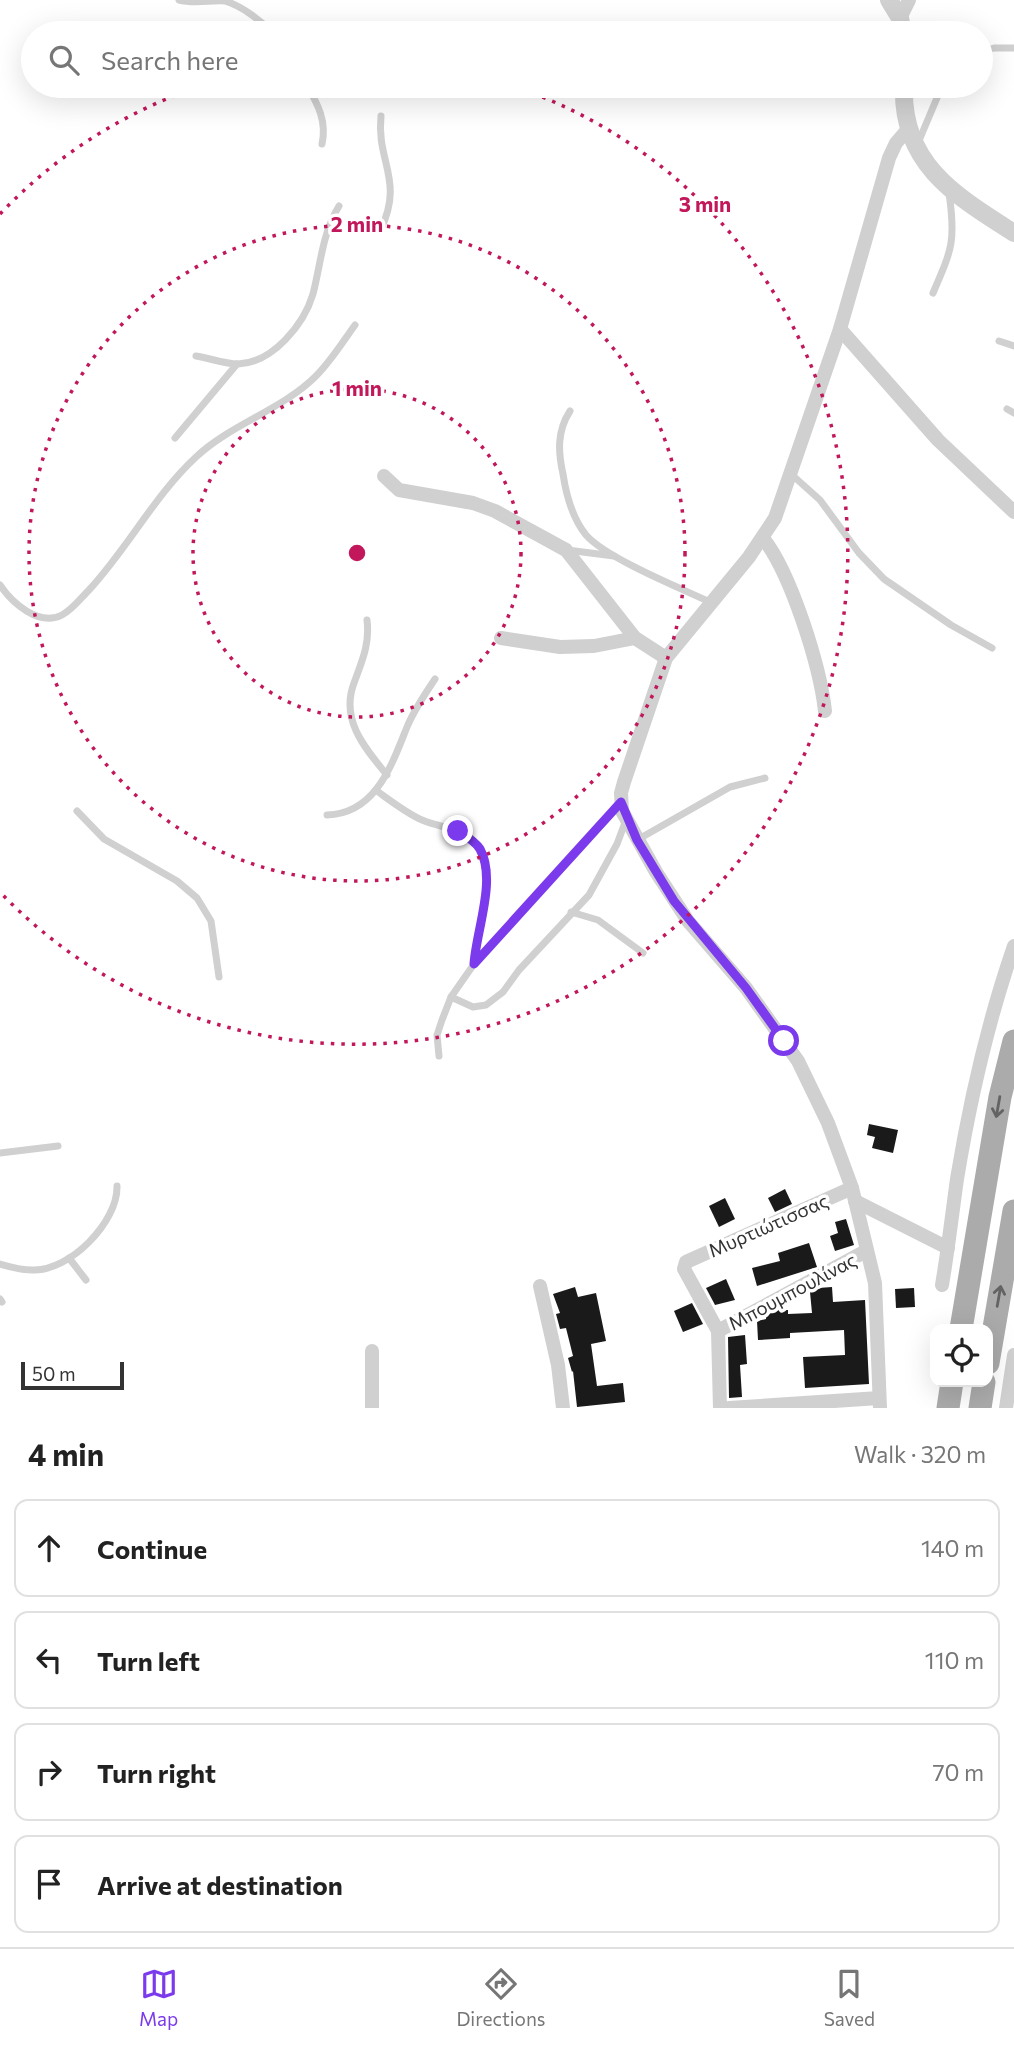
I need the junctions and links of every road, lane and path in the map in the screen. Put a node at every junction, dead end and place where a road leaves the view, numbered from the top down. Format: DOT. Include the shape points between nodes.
graph roads {
  1 [pos="178,0"];
  2 [pos="889,0"];
  3 [pos="909,0"];
  4 [pos="259,21"];
  5 [pos="899,21"];
  6 [pos="903,21"];
  7 [pos="993,48"];
  8 [pos="1013,48"];
  9 [pos="314,98"];
  10 [pos="905,98"];
  11 [pos="937,98"];
  12 [pos="381,116"];
  13 [pos="909,128"];
  14 [pos="322,144"];
  15 [pos="916,146"];
  16 [pos="948,188"];
  17 [pos="339,206"];
  18 [pos="380,231"];
  19 [pos="1014,233"];
  20 [pos="933,293"];
  21 [pos="355,325"];
  22 [pos="840,329"];
  23 [pos="999,341"];
  24 [pos="1014,346"];
  25 [pos="196,356"];
  26 [pos="237,364"];
  27 [pos="570,411"];
  28 [pos="175,438"];
  29 [pos="791,474"];
  30 [pos="384,476"];
  31 [pos="1014,512"];
  32 [pos="763,538"];
  33 [pos="566,550"];
  34 [pos="618,557"];
  35 [pos="0,585"];
  36 [pos="710,602"];
  37 [pos="367,620"];
  38 [pos="501,638"];
  39 [pos="635,638"];
  40 [pos="992,648"];
  41 [pos="666,658"];
  42 [pos="435,679"];
  43 [pos="825,711"];
  44 [pos="387,775"];
  45 [pos="765,778"];
  46 [pos="377,791"];
  47 [pos="621,802"];
  48 [pos="77,811"];
  49 [pos="327,815"];
  50 [pos="626,819"];
  51 [pos="637,840"];
  52 [pos="571,912"];
  53 [pos="1014,946"];
  54 [pos="643,953"];
  55 [pos="474,964"];
  56 [pos="219,977"];
  57 [pos="451,997"];
  58 [pos="1014,1041"];
  59 [pos="439,1056"];
  60 [pos="58,1146"];
  61 [pos="0,1153"];
  62 [pos="117,1186"];
  63 [pos="853,1195"];
  64 [pos="1014,1211"];
  65 [pos="948,1248"];
  66 [pos="866,1251"];
  67 [pos="69,1258"];
  68 [pos="0,1264"];
  69 [pos="86,1280"];
  70 [pos="942,1285"];
  71 [pos="540,1286"];
  72 [pos="962,1324"];
  73 [pos="718,1331"];
  74 [pos="993,1334"];
  75 [pos="372,1351"];
  76 [pos="1014,1355"];
  77 [pos="951,1387"];
  78 [pos="983,1387"];
  79 [pos="880,1403"];
  80 [pos="372,1408"];
  81 [pos="563,1408"];
  82 [pos="720,1408"];
  83 [pos="729,1408"];
  84 [pos="948,1408"];
  85 [pos="980,1408"];
  86 [pos="1006,1408"];
  1 -- 4 [label="lane" via="225,1"];
  2 -- 5 [label="street"];
  3 -- 6 [label="street"];
  7 -- 8 [label="lane"];
  9 -- 14 [label="lane" via="322,119"];
  10 -- 13 [label="street"];
  11 -- 15 [label="lane"];
  12 -- 18 [label="lane" via="391,197"];
  13 -- 15 [label="street"];
  13 -- 22 [label="street" via="888,158"];
  15 -- 16 [label="street" via="929,169"];
  16 -- 19 [label="street"];
  16 -- 20 [label="lane" via="953,239"];
  17 -- 26 [label="lane" via="323,239 312,297 299,323 274,350"];
  21 -- 35 [label="lane" via="315,377 196,457 102,575 61,616 40,618"];
  22 -- 29 [label="street"];
  22 -- 31 [label="street" via="938,440"];
  23 -- 24 [label="lane"];
  25 -- 26 [label="lane"];
  26 -- 28 [label="lane"];
  27 -- 34 [label="lane" via="558,452 569,499 586,535"];
  29 -- 32 [label="street"];
  29 -- 40 [label="lane" via="820,500 884,579"];
  30 -- 33 [label="street" via="399,489 495,511"];
  32 -- 36 [label="street"];
  32 -- 43 [label="street" via="800,614"];
  33 -- 34 [label="lane"];
  33 -- 39 [label="street"];
  34 -- 36 [label="lane"];
  36 -- 41 [label="street"];
  37 -- 44 [label="lane" via="367,644 351,690 349,711 369,753"];
  38 -- 39 [label="street" via="560,647"];
  39 -- 41 [label="street"];
  41 -- 47 [label="street"];
  42 -- 44 [label="lane" via="414,712"];
  44 -- 46 [label="lane"];
  45 -- 51 [label="lane" via="730,787"];
  46 -- 49 [label="lane" via="348,811"];
  46 -- 55 [label="lane" via="421,820 458,831 481,850 486,894"];
  47 -- 50 [label="street"];
  47 -- 55 [label="lane"];
  48 -- 56 [label="lane" via="104,839 177,881 197,898 211,921"];
  50 -- 51 [label="street"];
  50 -- 52 [label="lane" via="602,874"];
  51 -- 63 [label="street" via="681,911 746,988 798,1061 824,1112"];
  52 -- 54 [label="lane" via="598,920"];
  52 -- 57 [label="lane" via="503,992 473,1007"];
  53 -- 65 [label="street" via="973,1098"];
  55 -- 57 [label="lane"];
  57 -- 59 [label="lane" via="437,1035"];
  58 -- 72 [label="main road, one-way" via="1000,1097"];
  60 -- 61 [label="lane"];
  62 -- 67 [label="lane" via="113,1207 102,1225 87,1245"];
  63 -- 65 [label="street"];
  63 -- 66 [label="street"];
  63 -- 73 [label="street, Μυρτιώτισσας" via="686,1262 684,1269"];
  74 -- 64 [label="main road, one-way"];
  65 -- 70 [label="street"];
  66 -- 73 [label="street, Μπουμπουλίνας"];
  66 -- 79 [label="street" via="877,1302"];
  67 -- 68 [label="lane" via="34,1270"];
  67 -- 69 [label="lane"];
  71 -- 81 [label="street"];
  73 -- 82 [label="street"];
  75 -- 80 [label="street"];
  76 -- 86 [label="street"];
  77 -- 84 [label="main road"];
  78 -- 85 [label="main road"];
  79 -- 83 [label="street"];
}
